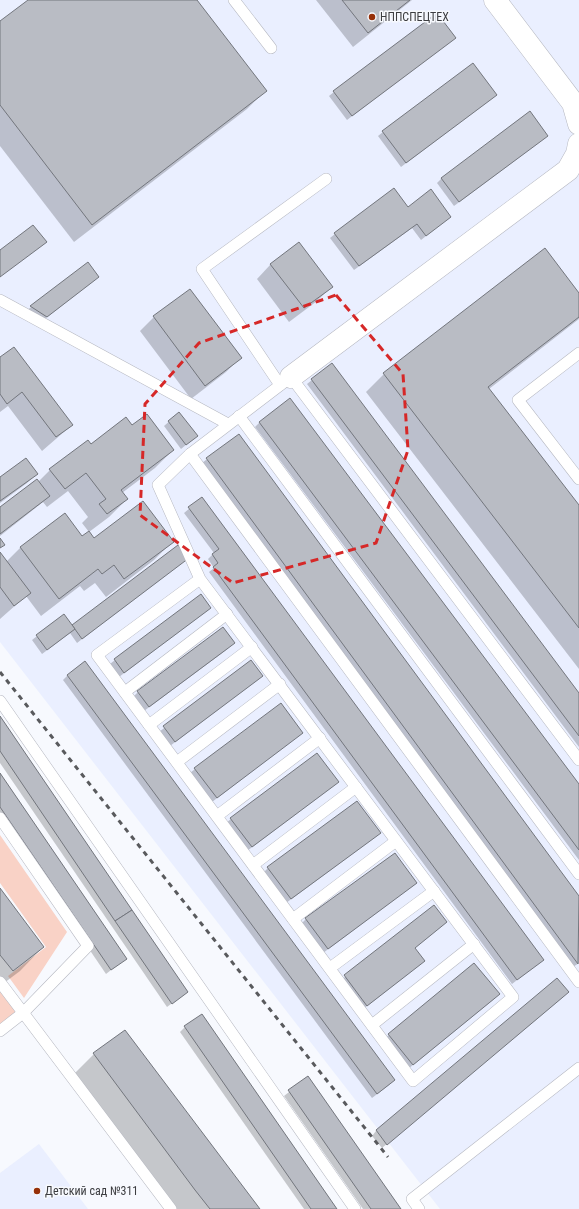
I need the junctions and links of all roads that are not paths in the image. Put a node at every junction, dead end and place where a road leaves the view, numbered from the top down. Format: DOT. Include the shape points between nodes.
graph roads {
  1 [pos="234,0"];
  2 [pos="495,0"];
  3 [pos="272,48"];
  4 [pos="579,124"];
  5 [pos="579,144"];
  6 [pos="326,179"];
  7 [pos="0,300"];
  8 [pos="579,353"];
  9 [pos="286,381"];
  10 [pos="239,416"];
  11 [pos="228,424"];
  12 [pos="190,454"];
  13 [pos="579,479"];
  14 [pos="200,579"];
  15 [pos="227,614"];
  16 [pos="252,647"];
  17 [pos="280,684"];
  18 [pos="125,692"];
  19 [pos="0,701"];
  20 [pos="149,725"];
  21 [pos="320,738"];
  22 [pos="579,760"];
  23 [pos="176,762"];
  24 [pos="356,787"];
  25 [pos="217,816"];
  26 [pos="0,818"];
  27 [pos="396,841"];
  28 [pos="253,865"];
  29 [pos="579,874"];
  30 [pos="434,891"];
  31 [pos="293,919"];
  32 [pos="474,944"];
  33 [pos="330,968"];
  34 [pos="0,982"];
  35 [pos="579,982"];
  36 [pos="24,1013"];
  37 [pos="372,1025"];
  38 [pos="0,1031"];
  39 [pos="579,1068"];
  40 [pos="171,1209"];
  41 [pos="355,1209"];
  42 [pos="419,1209"];
  1 -- 3 [label="lane"];
  2 -- 4 [label="street" via="573,103"];
  5 -- 9 [label="street" via="577,154 568,170"];
  6 -- 9 [label="lane" via="202,269"];
  7 -- 11 [label="lane"];
  8 -- 13 [label="lane" via="518,400"];
  9 -- 10 [label="lane"];
  9 -- 22 [label="lane"];
  10 -- 11 [label="lane"];
  10 -- 29 [label="lane"];
  11 -- 12 [label="lane"];
  12 -- 14 [label="lane" via="158,485"];
  12 -- 35 [label="lane"];
  14 -- 15 [label="lane"];
  14 -- 18 [label="lane" via="97,655"];
  15 -- 16 [label="lane"];
  15 -- 18 [label="lane"];
  16 -- 17 [label="lane"];
  16 -- 20 [label="lane"];
  17 -- 21 [label="lane"];
  17 -- 23 [label="lane"];
  18 -- 20 [label="lane"];
  19 -- 41 [label="lane"];
  20 -- 23 [label="lane"];
  21 -- 24 [label="lane"];
  21 -- 25 [label="lane"];
  23 -- 25 [label="lane"];
  24 -- 27 [label="lane"];
  24 -- 28 [label="lane"];
  25 -- 28 [label="lane"];
  26 -- 36 [label="lane" via="88,946"];
  27 -- 30 [label="lane"];
  27 -- 31 [label="lane"];
  28 -- 31 [label="lane"];
  30 -- 32 [label="lane"];
  30 -- 33 [label="lane"];
  31 -- 33 [label="lane"];
  32 -- 37 [label="lane"];
  32 -- 37 [label="lane" via="513,997 413,1081"];
  33 -- 37 [label="lane"];
  34 -- 36 [label="lane"];
  36 -- 38 [label="lane"];
  36 -- 40 [label="lane"];
  39 -- 42 [label="lane" via="412,1199"];
}
